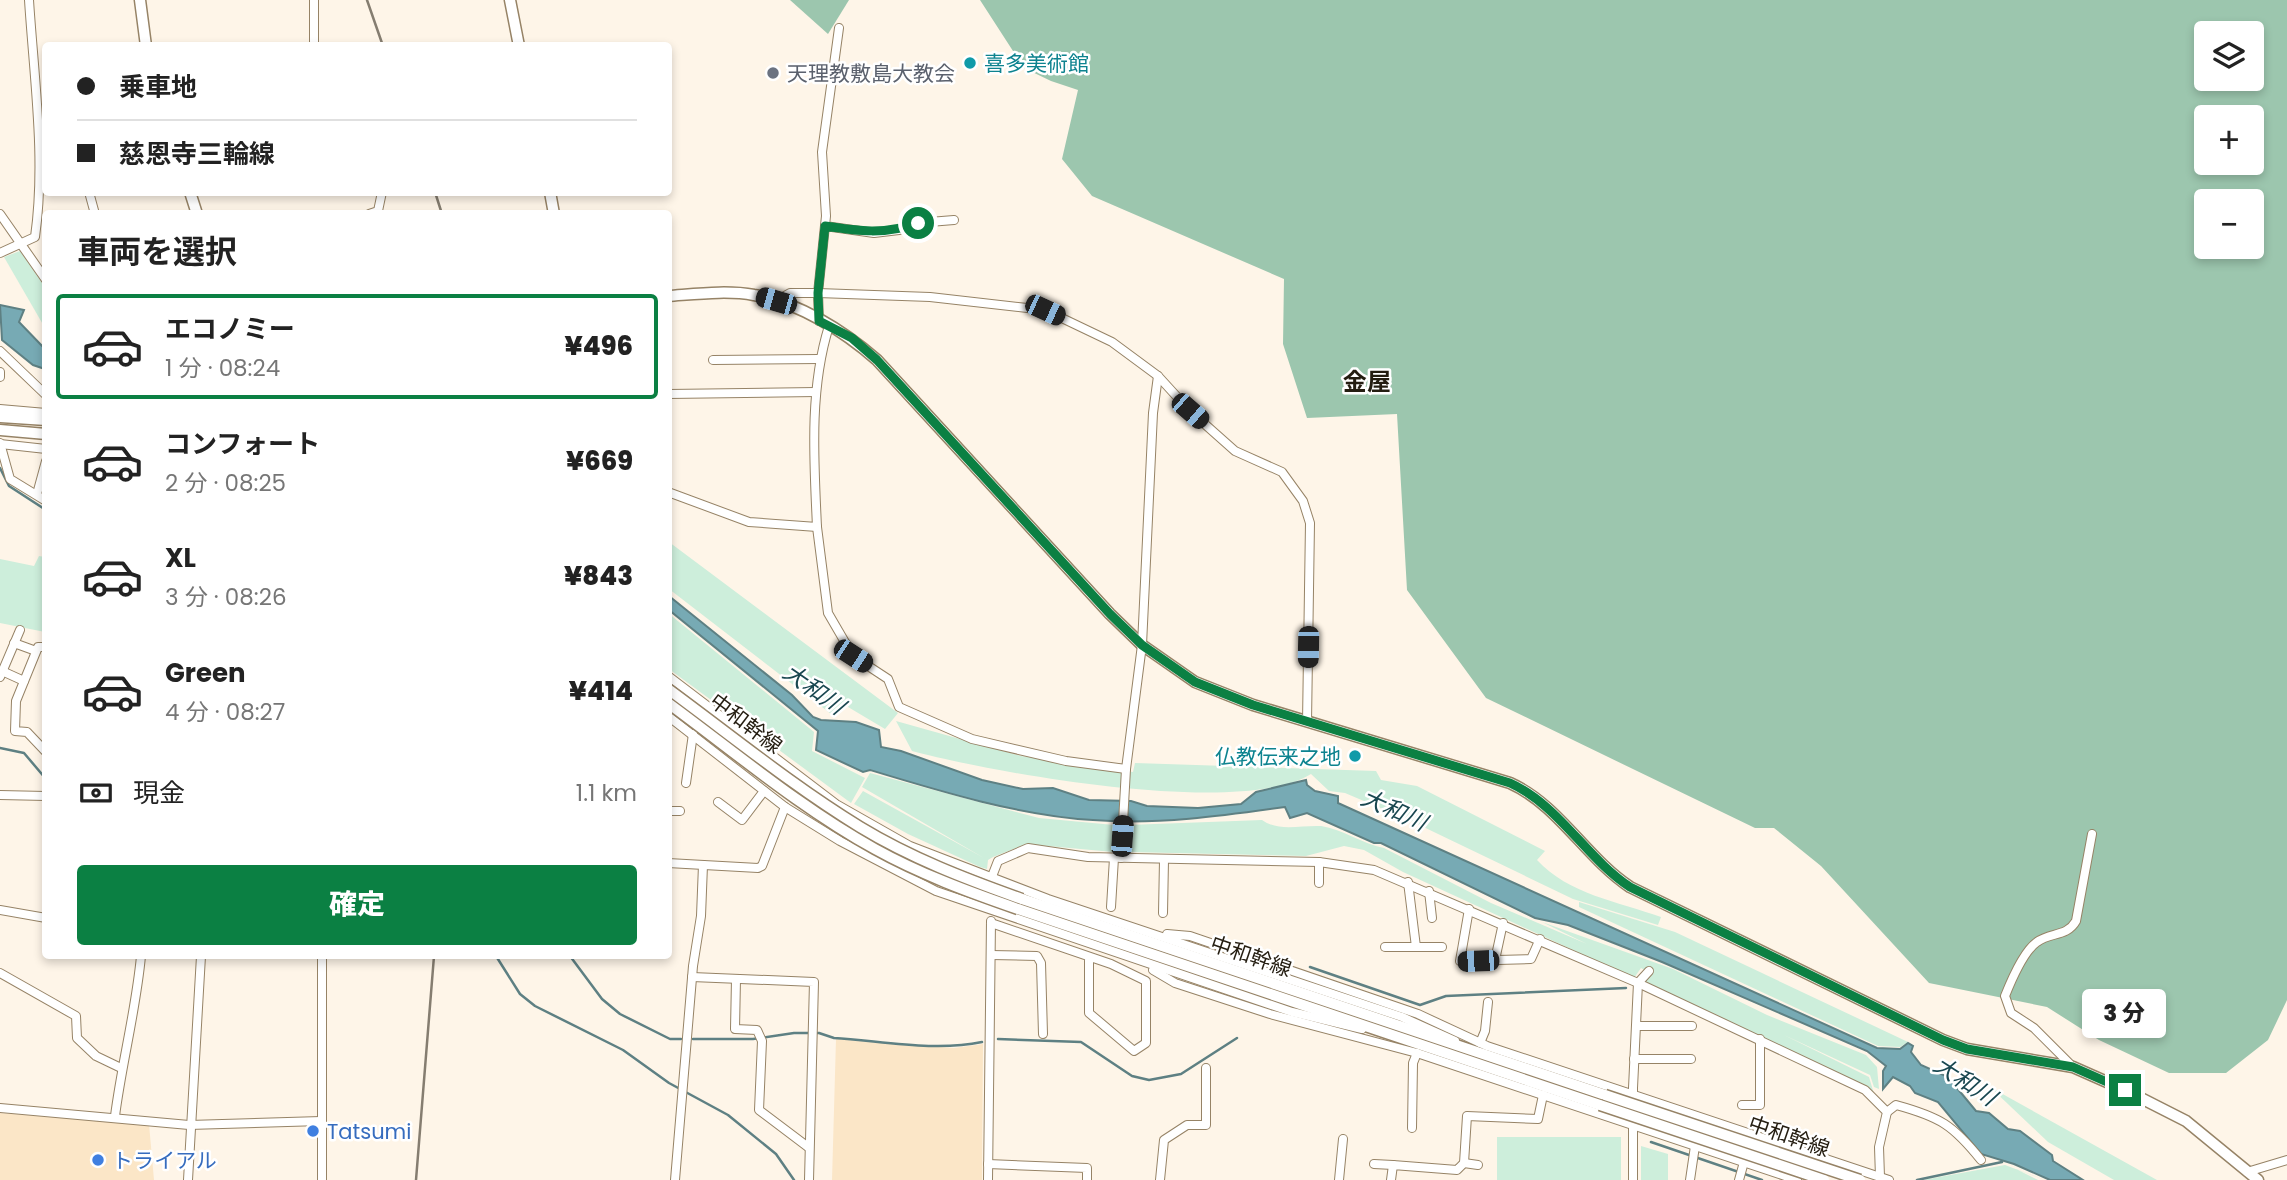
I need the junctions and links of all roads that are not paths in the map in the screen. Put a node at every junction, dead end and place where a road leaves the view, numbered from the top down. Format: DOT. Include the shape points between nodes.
graph roads {
  1 [pos="29,0"];
  2 [pos="140,0"];
  3 [pos="314,0"];
  4 [pos="510,0"];
  5 [pos="839,28"];
  6 [pos="145,42"];
  7 [pos="314,42"];
  8 [pos="519,42"];
  9 [pos="42,166"];
  10 [pos="42,186"];
  11 [pos="0,214"];
  12 [pos="954,219"];
  13 [pos="825,226"];
  14 [pos="18,245"];
  15 [pos="0,253"];
  16 [pos="42,275"];
  17 [pos="818,293"];
  18 [pos="672,296"];
  19 [pos="776,301"];
  20 [pos="824,323"];
  21 [pos="0,351"];
  22 [pos="818,359"];
  23 [pos="713,360"];
  24 [pos="1158,376"];
  25 [pos="42,391"];
  26 [pos="816,392"];
  27 [pos="672,394"];
  28 [pos="0,409"];
  29 [pos="42,413"];
  30 [pos="0,417"];
  31 [pos="42,420"];
  32 [pos="0,430"];
  33 [pos="42,434"];
  34 [pos="0,444"];
  35 [pos="42,449"];
  36 [pos="42,476"];
  37 [pos="672,493"];
  38 [pos="37,494"];
  39 [pos="42,498"];
  40 [pos="817,527"];
  41 [pos="20,630"];
  42 [pos="14,643"];
  43 [pos="1142,645"];
  44 [pos="42,647"];
  45 [pos="36,651"];
  46 [pos="1,674"];
  47 [pos="672,679"];
  48 [pos="24,681"];
  49 [pos="672,692"];
  50 [pos="672,706"];
  51 [pos="672,719"];
  52 [pos="1307,722"];
  53 [pos="693,734"];
  54 [pos="42,748"];
  55 [pos="1126,769"];
  56 [pos="686,783"];
  57 [pos="765,791"];
  58 [pos="0,795"];
  59 [pos="42,796"];
  60 [pos="718,803"];
  61 [pos="785,807"];
  62 [pos="672,811"];
  63 [pos="680,811"];
  64 [pos="2092,834"];
  65 [pos="1118,858"];
  66 [pos="1164,860"];
  67 [pos="672,863"];
  68 [pos="1319,863"];
  69 [pos="703,865"];
  70 [pos="992,879"];
  71 [pos="1408,882"];
  72 [pos="1319,883"];
  73 [pos="1429,891"];
  74 [pos="1020,904"];
  75 [pos="1111,907"];
  76 [pos="1469,909"];
  77 [pos="0,910"];
  78 [pos="992,911"];
  79 [pos="1163,913"];
  80 [pos="42,917"];
  81 [pos="1432,918"];
  82 [pos="991,923"];
  83 [pos="1503,923"];
  84 [pos="1540,939"];
  85 [pos="1385,947"];
  86 [pos="1416,947"];
  87 [pos="1442,947"];
  88 [pos="991,955"];
  89 [pos="1089,957"];
  90 [pos="141,959"];
  91 [pos="201,959"];
  92 [pos="322,959"];
  93 [pos="1135,960"];
  94 [pos="1495,960"];
  95 [pos="1649,971"];
  96 [pos="0,973"];
  97 [pos="692,977"];
  98 [pos="736,979"];
  99 [pos="1638,983"];
  100 [pos="1488,1002"];
  101 [pos="1637,1026"];
  102 [pos="1692,1026"];
  103 [pos="1043,1034"];
  104 [pos="1389,1034"];
  105 [pos="1760,1039"];
  106 [pos="1479,1047"];
  107 [pos="1417,1053"];
  108 [pos="1634,1059"];
  109 [pos="1691,1059"];
  110 [pos="2073,1067"];
  111 [pos="121,1068"];
  112 [pos="1206,1069"];
  113 [pos="1633,1095"];
  114 [pos="1543,1096"];
  115 [pos="1602,1100"];
  116 [pos="1742,1105"];
  117 [pos="0,1108"];
  118 [pos="1887,1112"];
  119 [pos="116,1116"];
  120 [pos="321,1121"];
  121 [pos="189,1125"];
  122 [pos="1633,1125"];
  123 [pos="1412,1128"];
  124 [pos="1343,1139"];
  125 [pos="1695,1146"];
  126 [pos="808,1147"];
  127 [pos="1981,1160"];
  128 [pos="2287,1160"];
  129 [pos="1744,1162"];
  130 [pos="1464,1163"];
  131 [pos="988,1164"];
  132 [pos="1374,1164"];
  133 [pos="1478,1164"];
  134 [pos="1393,1165"];
  135 [pos="2247,1172"];
  136 [pos="1885,1179"];
  137 [pos="188,1180"];
  138 [pos="322,1180"];
  139 [pos="675,1180"];
  140 [pos="808,1180"];
  141 [pos="988,1180"];
  142 [pos="1087,1180"];
  143 [pos="1160,1180"];
  144 [pos="1339,1180"];
  145 [pos="1391,1180"];
  146 [pos="1633,1180"];
  147 [pos="1690,1180"];
  148 [pos="1739,1180"];
  149 [pos="1797,1180"];
  150 [pos="1824,1180"];
  151 [pos="1860,1180"];
  152 [pos="2258,1180"];
  1 -- 9 [label="street"];
  2 -- 6 [label="main road"];
  3 -- 7 [label="street"];
  4 -- 8 [label="main road"];
  5 -- 13 [label="street" via="822,152"];
  10 -- 14 [label="street" via="35,237"];
  11 -- 14 [label="street"];
  12 -- 13 [label="street" via="874,233"];
  13 -- 17 [label="street"];
  14 -- 15 [label="street"];
  14 -- 16 [label="street"];
  17 -- 19 [label="street" via="790,293"];
  17 -- 20 [label="street"];
  17 -- 24 [label="street" via="930,297 1045,310 1112,342"];
  18 -- 19 [label="main road" via="733,293"];
  19 -- 20 [label="main road"];
  20 -- 22 [label="street"];
  20 -- 43 [label="main road" via="852,338 877,360"];
  21 -- 25 [label="street"];
  22 -- 23 [label="street"];
  22 -- 26 [label="street"];
  24 -- 43 [label="street"];
  24 -- 52 [label="street" via="1236,451 1282,472 1303,501 1310,523"];
  26 -- 27 [label="street"];
  26 -- 40 [label="street"];
  28 -- 29 [label="street"];
  30 -- 31 [label="main road"];
  32 -- 33 [label="main road"];
  34 -- 35 [label="street"];
  34 -- 38 [label="street" via="10,479"];
  36 -- 38 [label="street"];
  37 -- 40 [label="street" via="749,522"];
  38 -- 39 [label="street"];
  40 -- 55 [label="street" via="828,613 853,656 887,679 899,707 972,739 1066,761"];
  41 -- 42 [label="street"];
  42 -- 45 [label="street"];
  42 -- 46 [label="street"];
  43 -- 52 [label="main road" via="1195,682"];
  43 -- 55 [label="street"];
  44 -- 45 [label="street"];
  45 -- 48 [label="street"];
  46 -- 48 [label="street"];
  47 -- 70 [label="street" via="836,804 910,846"];
  48 -- 54 [label="street" via="16,701 15,732 27,732"];
  49 -- 74 [label="main road, 中和幹線, bridge" via="811,796 862,828"];
  50 -- 74 [label="main road, 中和幹線, bridge" via="808,808 874,849 939,879"];
  51 -- 53 [label="street"];
  52 -- 110 [label="main road" via="1529,792 1614,876 1671,911 1943,1040 1967,1049"];
  53 -- 56 [label="street"];
  53 -- 57 [label="street"];
  55 -- 65 [label="street"];
  57 -- 60 [label="street" via="742,820"];
  57 -- 61 [label="street"];
  58 -- 59 [label="street"];
  61 -- 69 [label="street" via="762,866"];
  61 -- 78 [label="street" via="897,873"];
  62 -- 63 [label="street"];
  64 -- 110 [label="street" via="2072,928 2032,947 2005,996 2011,1013 2034,1028"];
  65 -- 66 [label="street"];
  65 -- 70 [label="street" via="1028,848 998,861"];
  65 -- 75 [label="street"];
  66 -- 68 [label="street"];
  66 -- 79 [label="street"];
  67 -- 69 [label="street"];
  68 -- 71 [label="street" via="1374,870"];
  68 -- 72 [label="street"];
  69 -- 97 [label="street"];
  70 -- 106 [label="street"];
  71 -- 73 [label="street"];
  71 -- 86 [label="street"];
  73 -- 76 [label="street"];
  73 -- 81 [label="street"];
  74 -- 104 [label="main road, 中和幹線"];
  74 -- 106 [label="main road, 中和幹線"];
  76 -- 83 [label="street"];
  76 -- 94 [label="street" via="1460,961"];
  77 -- 80 [label="street"];
  78 -- 82 [label="street"];
  78 -- 93 [label="street"];
  82 -- 88 [label="street"];
  82 -- 89 [label="street"];
  83 -- 84 [label="street"];
  83 -- 94 [label="street"];
  84 -- 94 [label="street" via="1531,959"];
  84 -- 99 [label="street"];
  85 -- 86 [label="street"];
  86 -- 87 [label="street"];
  88 -- 103 [label="street" via="1037,956"];
  88 -- 131 [label="street"];
  89 -- 89 [label="street" via="1146,981 1146,1043 1134,1051 1089,1013"];
  90 -- 111 [label="street" via="137,1006"];
  91 -- 121 [label="street"];
  92 -- 120 [label="street"];
  93 -- 104 [label="street" via="1292,1012"];
  93 -- 107 [label="street" via="1175,983 1211,995"];
  95 -- 99 [label="street"];
  96 -- 111 [label="street" via="76,1016 77,1038 96,1056"];
  97 -- 98 [label="street"];
  97 -- 139 [label="street"];
  98 -- 126 [label="street" via="734,1028 757,1030 761,1038 759,1110"];
  98 -- 126 [label="street" via="814,982"];
  99 -- 101 [label="street"];
  99 -- 105 [label="street"];
  100 -- 106 [label="street"];
  101 -- 102 [label="street"];
  101 -- 108 [label="street"];
  104 -- 115 [label="main road, 中和幹線"];
  105 -- 116 [label="street" via="1760,1105"];
  105 -- 118 [label="street" via="1865,1090"];
  106 -- 113 [label="street"];
  106 -- 115 [label="main road, 中和幹線"];
  107 -- 114 [label="street"];
  107 -- 123 [label="street"];
  108 -- 109 [label="street"];
  108 -- 113 [label="street"];
  110 -- 135 [label="main road" via="2186,1121"];
  111 -- 119 [label="street"];
  112 -- 143 [label="street" via="1206,1125 1187,1125 1164,1140"];
  113 -- 122 [label="street"];
  113 -- 136 [label="street"];
  114 -- 122 [label="street"];
  114 -- 130 [label="street" via="1538,1119 1467,1116"];
  115 -- 150 [label="main road, 中和幹線, bridge"];
  115 -- 151 [label="main road, 中和幹線, bridge"];
  117 -- 119 [label="street"];
  118 -- 127 [label="street" via="1896,1105 1931,1115 1959,1132"];
  118 -- 136 [label="street" via="1879,1147"];
  119 -- 121 [label="street"];
  120 -- 121 [label="street"];
  120 -- 138 [label="street"];
  121 -- 137 [label="street"];
  122 -- 125 [label="street"];
  122 -- 146 [label="street"];
  124 -- 144 [label="street"];
  125 -- 129 [label="street"];
  125 -- 147 [label="street"];
  126 -- 140 [label="street"];
  128 -- 135 [label="street"];
  129 -- 148 [label="street"];
  129 -- 149 [label="street"];
  130 -- 133 [label="street"];
  130 -- 134 [label="street" via="1457,1170"];
  131 -- 141 [label="street"];
  131 -- 142 [label="street" via="1087,1168"];
  132 -- 134 [label="street"];
  134 -- 145 [label="street"];
  135 -- 152 [label="main road"];
}
